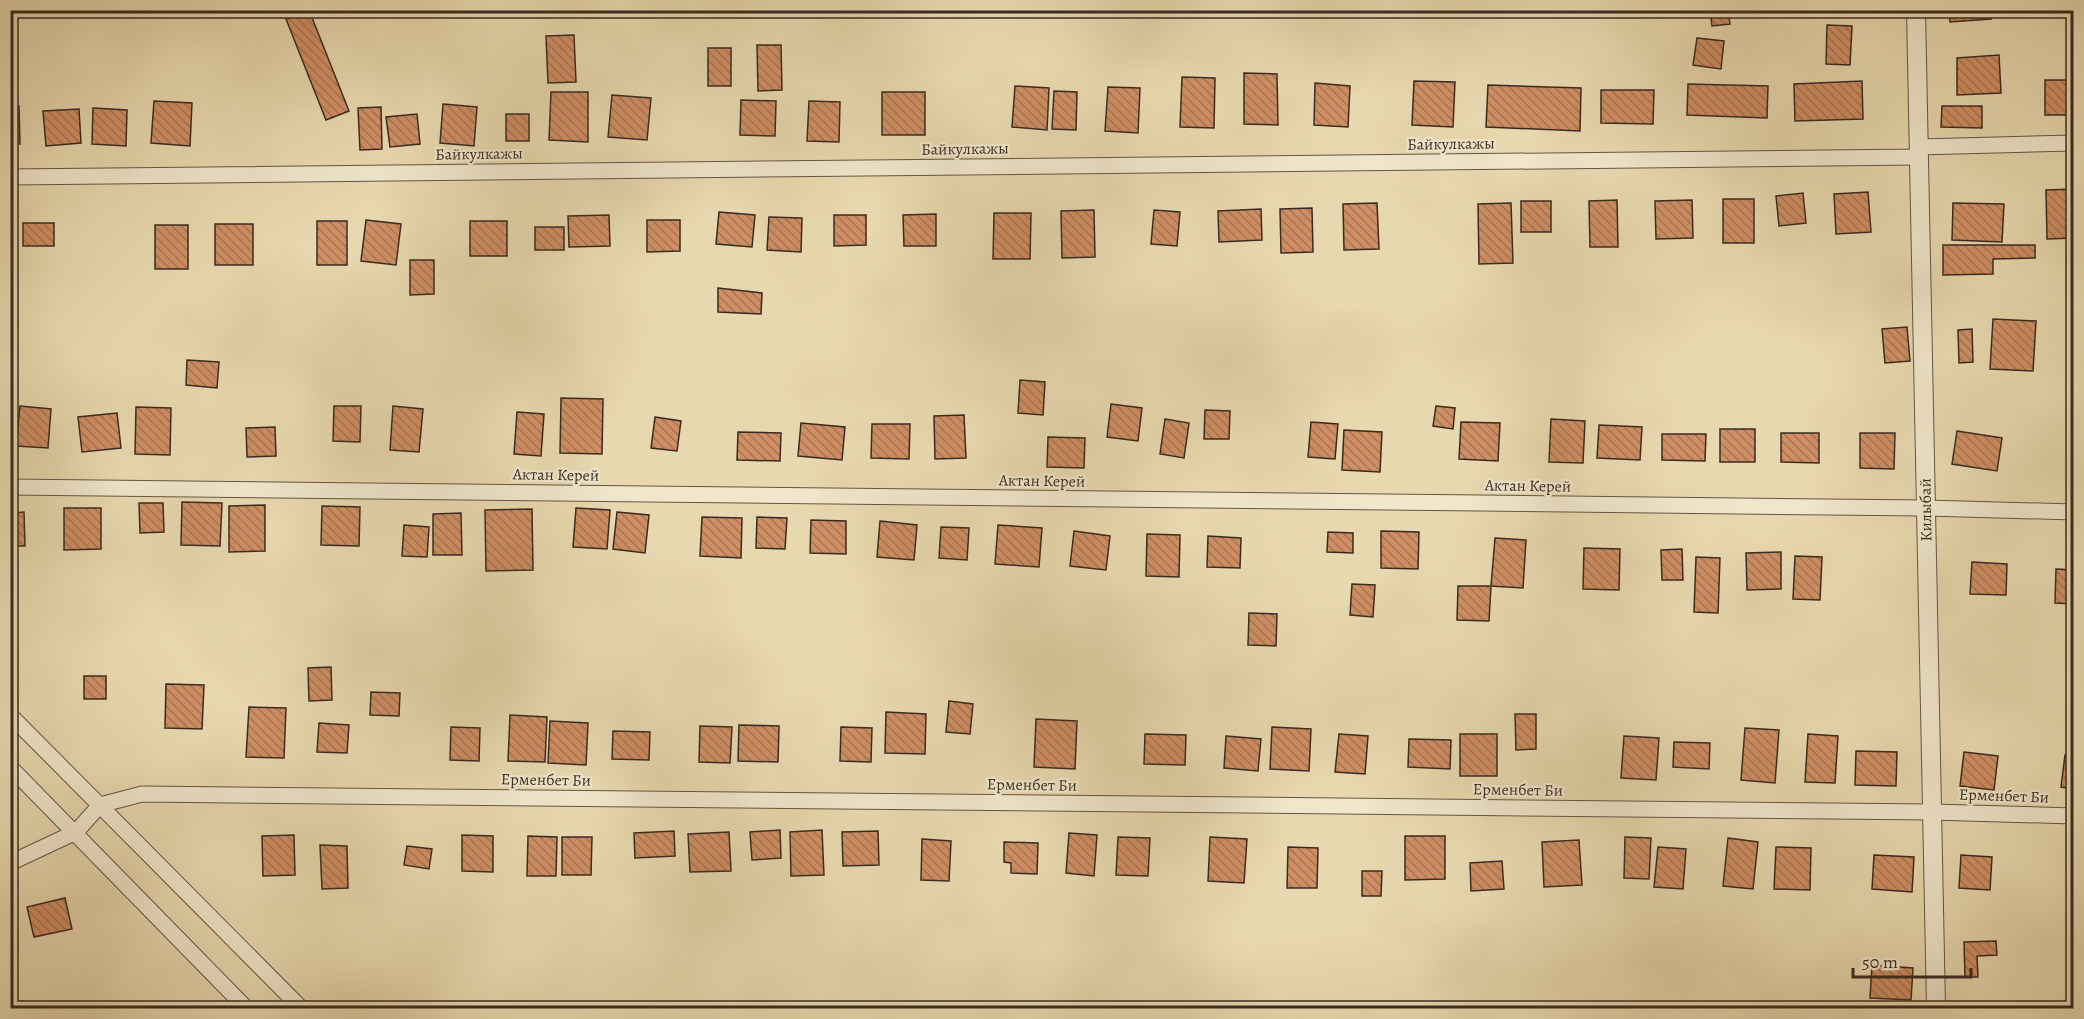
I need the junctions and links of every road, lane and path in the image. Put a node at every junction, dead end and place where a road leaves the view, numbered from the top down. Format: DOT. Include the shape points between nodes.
graph roads {
  1 [pos="1916,10"];
  2 [pos="2073,143"];
  3 [pos="1919,152"];
  4 [pos="10,177"];
  5 [pos="10,487"];
  6 [pos="1926,508"];
  7 [pos="2073,512"];
  8 [pos="10,715"];
  9 [pos="10,767"];
  10 [pos="100,805"];
  11 [pos="1932,812"];
  12 [pos="2073,816"];
  13 [pos="76,832"];
  14 [pos="10,863"];
  15 [pos="246,1008"];
  16 [pos="301,1008"];
  17 [pos="1936,1008"];
  1 -- 3 [label="street, Килыбай"];
  2 -- 3 [label="street, Байкулкажы"];
  3 -- 4 [label="street, Байкулкажы"];
  3 -- 6 [label="street, Килыбай"];
  5 -- 6 [label="street, Актан Керей"];
  6 -- 7 [label="street, Актан Керей"];
  6 -- 11 [label="street, Килыбай"];
  8 -- 10 [label="street"];
  9 -- 13 [label="street"];
  10 -- 11 [label="street, Ерменбет Би" via="142,794"];
  10 -- 13 [label="street"];
  10 -- 16 [label="street"];
  11 -- 12 [label="street, Ерменбет Би"];
  11 -- 17 [label="street, Килыбай"];
  13 -- 14 [label="street"];
  13 -- 15 [label="street"];
}
